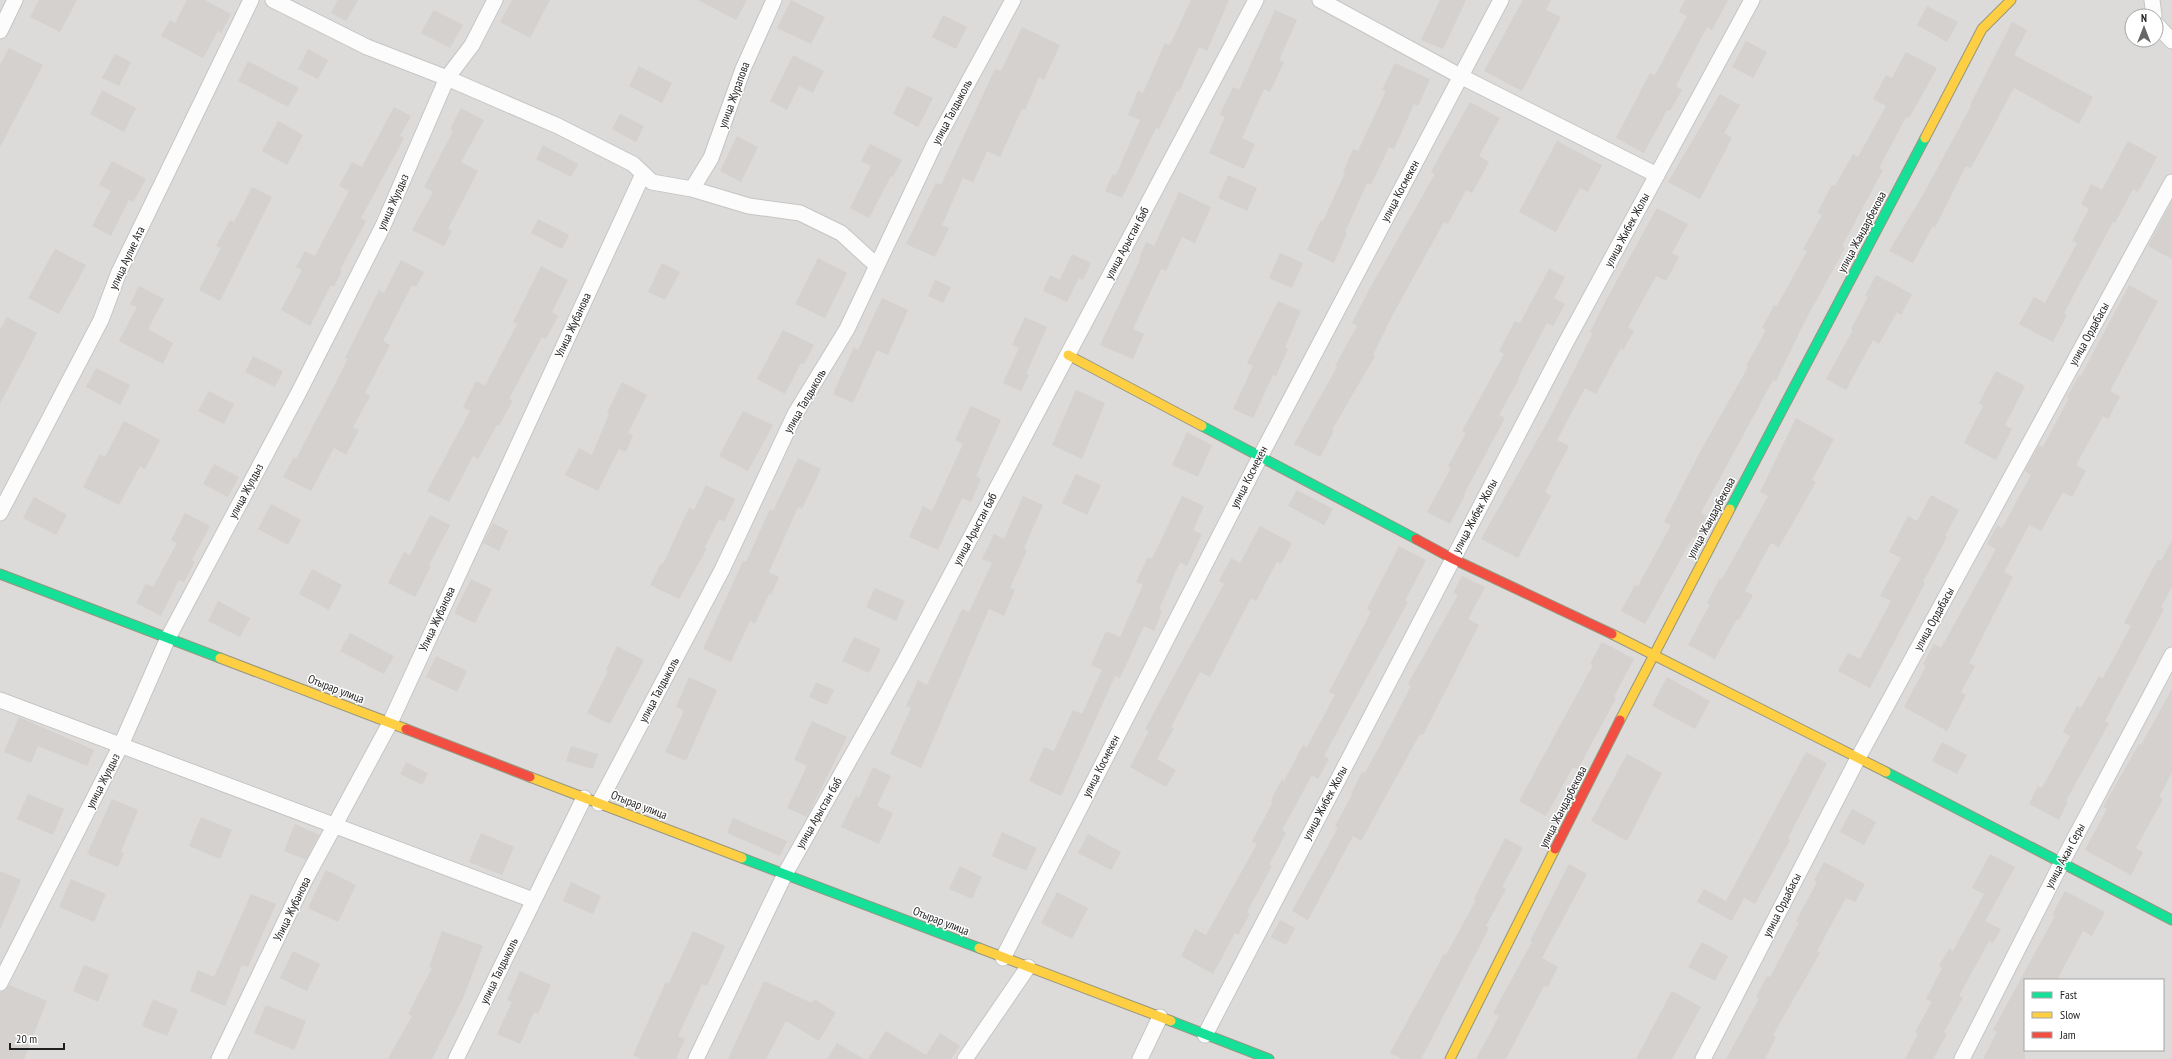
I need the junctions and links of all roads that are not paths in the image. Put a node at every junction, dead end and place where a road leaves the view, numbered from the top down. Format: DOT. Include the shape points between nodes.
graph roads {
  1 [pos="16,0"];
  2 [pos="251,0"];
  3 [pos="273,0"];
  4 [pos="495,0"];
  5 [pos="774,0"];
  6 [pos="1013,0"];
  7 [pos="1256,0"];
  8 [pos="1320,0"];
  9 [pos="1501,0"];
  10 [pos="1752,0"];
  11 [pos="2011,0"];
  12 [pos="0,31"];
  13 [pos="2164,32"];
  14 [pos="2172,40"];
  15 [pos="1460,76"];
  16 [pos="447,78"];
  17 [pos="644,174"];
  18 [pos="1657,175"];
  19 [pos="2172,182"];
  20 [pos="692,189"];
  21 [pos="876,265"];
  22 [pos="1068,355"];
  23 [pos="1260,456"];
  24 [pos="0,514"];
  25 [pos="1453,559"];
  26 [pos="0,574"];
  27 [pos="168,638"];
  28 [pos="1654,653"];
  29 [pos="2172,655"];
  30 [pos="0,700"];
  31 [pos="390,723"];
  32 [pos="121,745"];
  33 [pos="1858,758"];
  34 [pos="584,798"];
  35 [pos="598,803"];
  36 [pos="334,826"];
  37 [pos="2060,864"];
  38 [pos="785,874"];
  39 [pos="533,900"];
  40 [pos="2172,920"];
  41 [pos="1003,958"];
  42 [pos="1028,967"];
  43 [pos="0,983"];
  44 [pos="1160,1017"];
  45 [pos="1205,1035"];
  46 [pos="219,1059"];
  47 [pos="456,1059"];
  48 [pos="696,1059"];
  49 [pos="965,1059"];
  50 [pos="1140,1059"];
  51 [pos="1269,1059"];
  52 [pos="1450,1059"];
  53 [pos="1703,1059"];
  54 [pos="1962,1059"];
  1 -- 12 [label="street"];
  2 -- 24 [label="street, улица Аулие Ата" via="119,272 101,320"];
  3 -- 16 [label="street" via="367,47"];
  4 -- 16 [label="street, улица Жулдыз" via="472,45"];
  5 -- 20 [label="street, улица Журапова" via="743,69 711,158"];
  6 -- 21 [label="street, улица Талдыколь" via="934,145"];
  7 -- 22 [label="street, улица Арыстан баб"];
  8 -- 15 [label="street"];
  9 -- 15 [label="street, улица Космекен"];
  10 -- 18 [label="street, улица Жибек Жолы"];
  11 -- 28 [label="street, улица Жандарбекова" via="1982,29"];
  13 -- 14 [label="street"];
  15 -- 18 [label="street"];
  15 -- 23 [label="street, улица Космекен"];
  16 -- 17 [label="street" via="558,126 633,164"];
  16 -- 27 [label="street, улица Жулдыз" via="383,226"];
  17 -- 20 [label="street" via="652,182"];
  17 -- 31 [label="street, Улица Жубанова"];
  18 -- 25 [label="street, улица Жибек Жолы"];
  19 -- 33 [label="street, улица Ордабасы"];
  20 -- 21 [label="street" via="749,206 800,213 841,233"];
  21 -- 35 [label="street, улица Талдыколь" via="847,328 795,414 722,570"];
  22 -- 23 [label="street"];
  22 -- 38 [label="street, улица Арыстан баб" via="904,663"];
  23 -- 25 [label="street"];
  23 -- 41 [label="street, улица Космекен"];
  25 -- 28 [label="street"];
  25 -- 45 [label="street, улица Жибек Жолы"];
  26 -- 27 [label="street, Отырар улица"];
  27 -- 31 [label="street, Отырар улица"];
  27 -- 32 [label="street, улица Жулдыз"];
  28 -- 33 [label="street"];
  28 -- 52 [label="street, улица Жандарбекова"];
  29 -- 37 [label="street, улица Акан Серы"];
  30 -- 32 [label="street"];
  31 -- 34 [label="street, Отырар улица"];
  31 -- 36 [label="street, Улица Жубанова"];
  32 -- 36 [label="street"];
  32 -- 43 [label="street, улица Жулдыз"];
  33 -- 37 [label="street"];
  33 -- 53 [label="street, улица Ордабасы"];
  34 -- 35 [label="street, Отырар улица"];
  34 -- 39 [label="street, улица Талдыколь"];
  35 -- 38 [label="street, Отырар улица"];
  36 -- 39 [label="street"];
  36 -- 46 [label="street, Улица Жубанова" via="305,880"];
  37 -- 40 [label="street"];
  37 -- 54 [label="street, улица Акан Серы"];
  38 -- 41 [label="street, Отырар улица"];
  38 -- 48 [label="street, улица Арыстан баб"];
  39 -- 47 [label="street, улица Талдыколь"];
  41 -- 42 [label="street, Отырар улица"];
  42 -- 44 [label="street, Отырар улица"];
  42 -- 49 [label="street"];
  44 -- 45 [label="street, Отырар улица"];
  44 -- 50 [label="street"];
  45 -- 51 [label="street, Отырар улица"];
}
